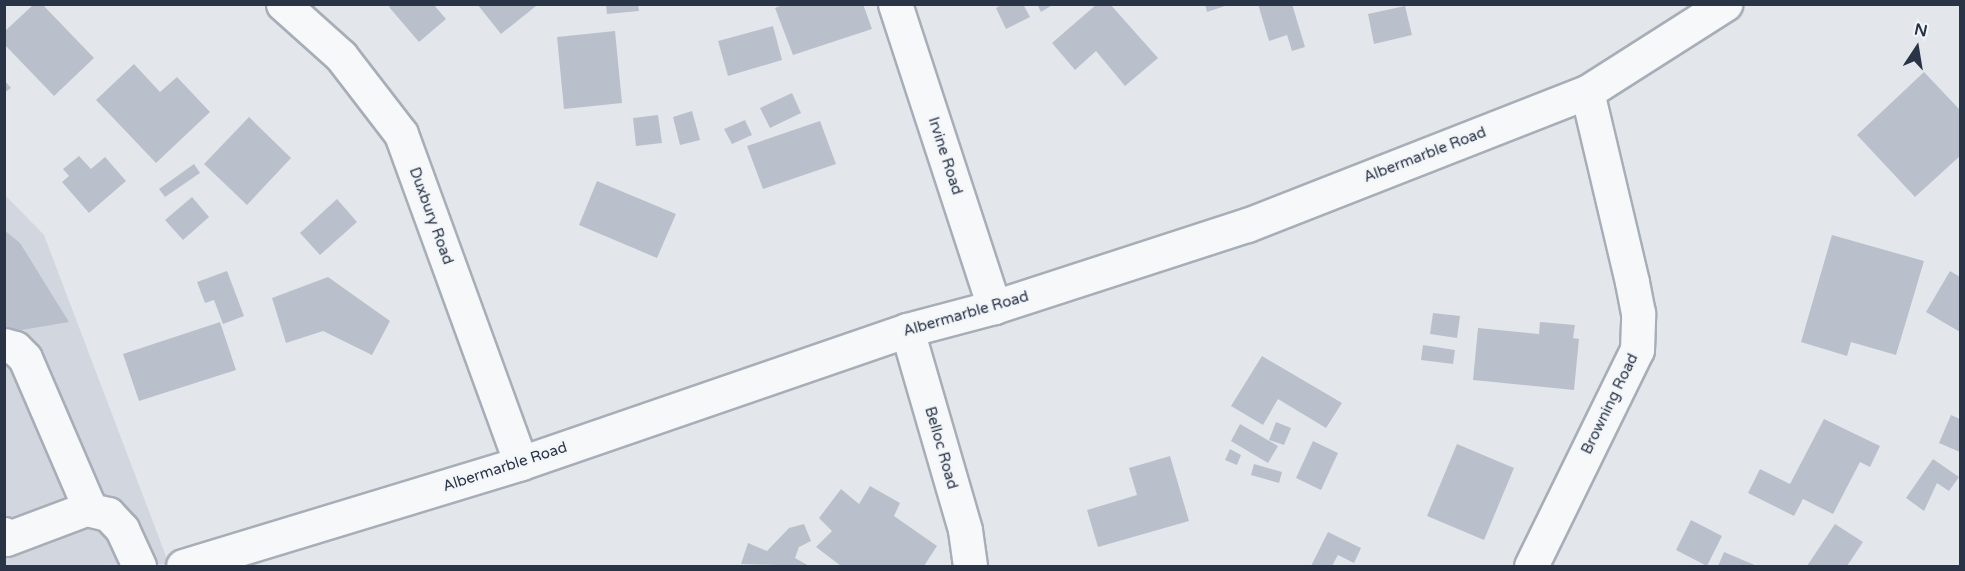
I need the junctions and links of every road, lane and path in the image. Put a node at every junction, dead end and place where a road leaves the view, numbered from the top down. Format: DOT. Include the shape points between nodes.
graph roads {
  1 [pos="283,4"];
  2 [pos="895,4"];
  3 [pos="1725,4"];
  4 [pos="1587,92"];
  5 [pos="994,307"];
  6 [pos="907,330"];
  7 [pos="4,345"];
  8 [pos="521,463"];
  9 [pos="86,509"];
  10 [pos="4,534"];
  11 [pos="139,567"];
  12 [pos="183,567"];
  13 [pos="970,567"];
  14 [pos="1531,567"];
  1 -- 8 [label="street, Duxbury Road" via="341,56 401,134"];
  2 -- 5 [label="street, Irvine Road"];
  3 -- 4 [label="street, Albermarble Road"];
  4 -- 5 [label="street, Albermarble Road" via="1247,225"];
  4 -- 14 [label="street, Browning Road" via="1632,282 1638,313 1637,350"];
  5 -- 6 [label="street, Albermarble Road"];
  6 -- 8 [label="street, Albermarble Road"];
  6 -- 13 [label="street, Belloc Road" via="965,530"];
  7 -- 9 [label="street" via="15,348 25,358 87,502"];
  8 -- 12 [label="street, Albermarble Road"];
  9 -- 10 [label="street" via="6,539"];
  9 -- 11 [label="street" via="108,514 122,529"];
}
